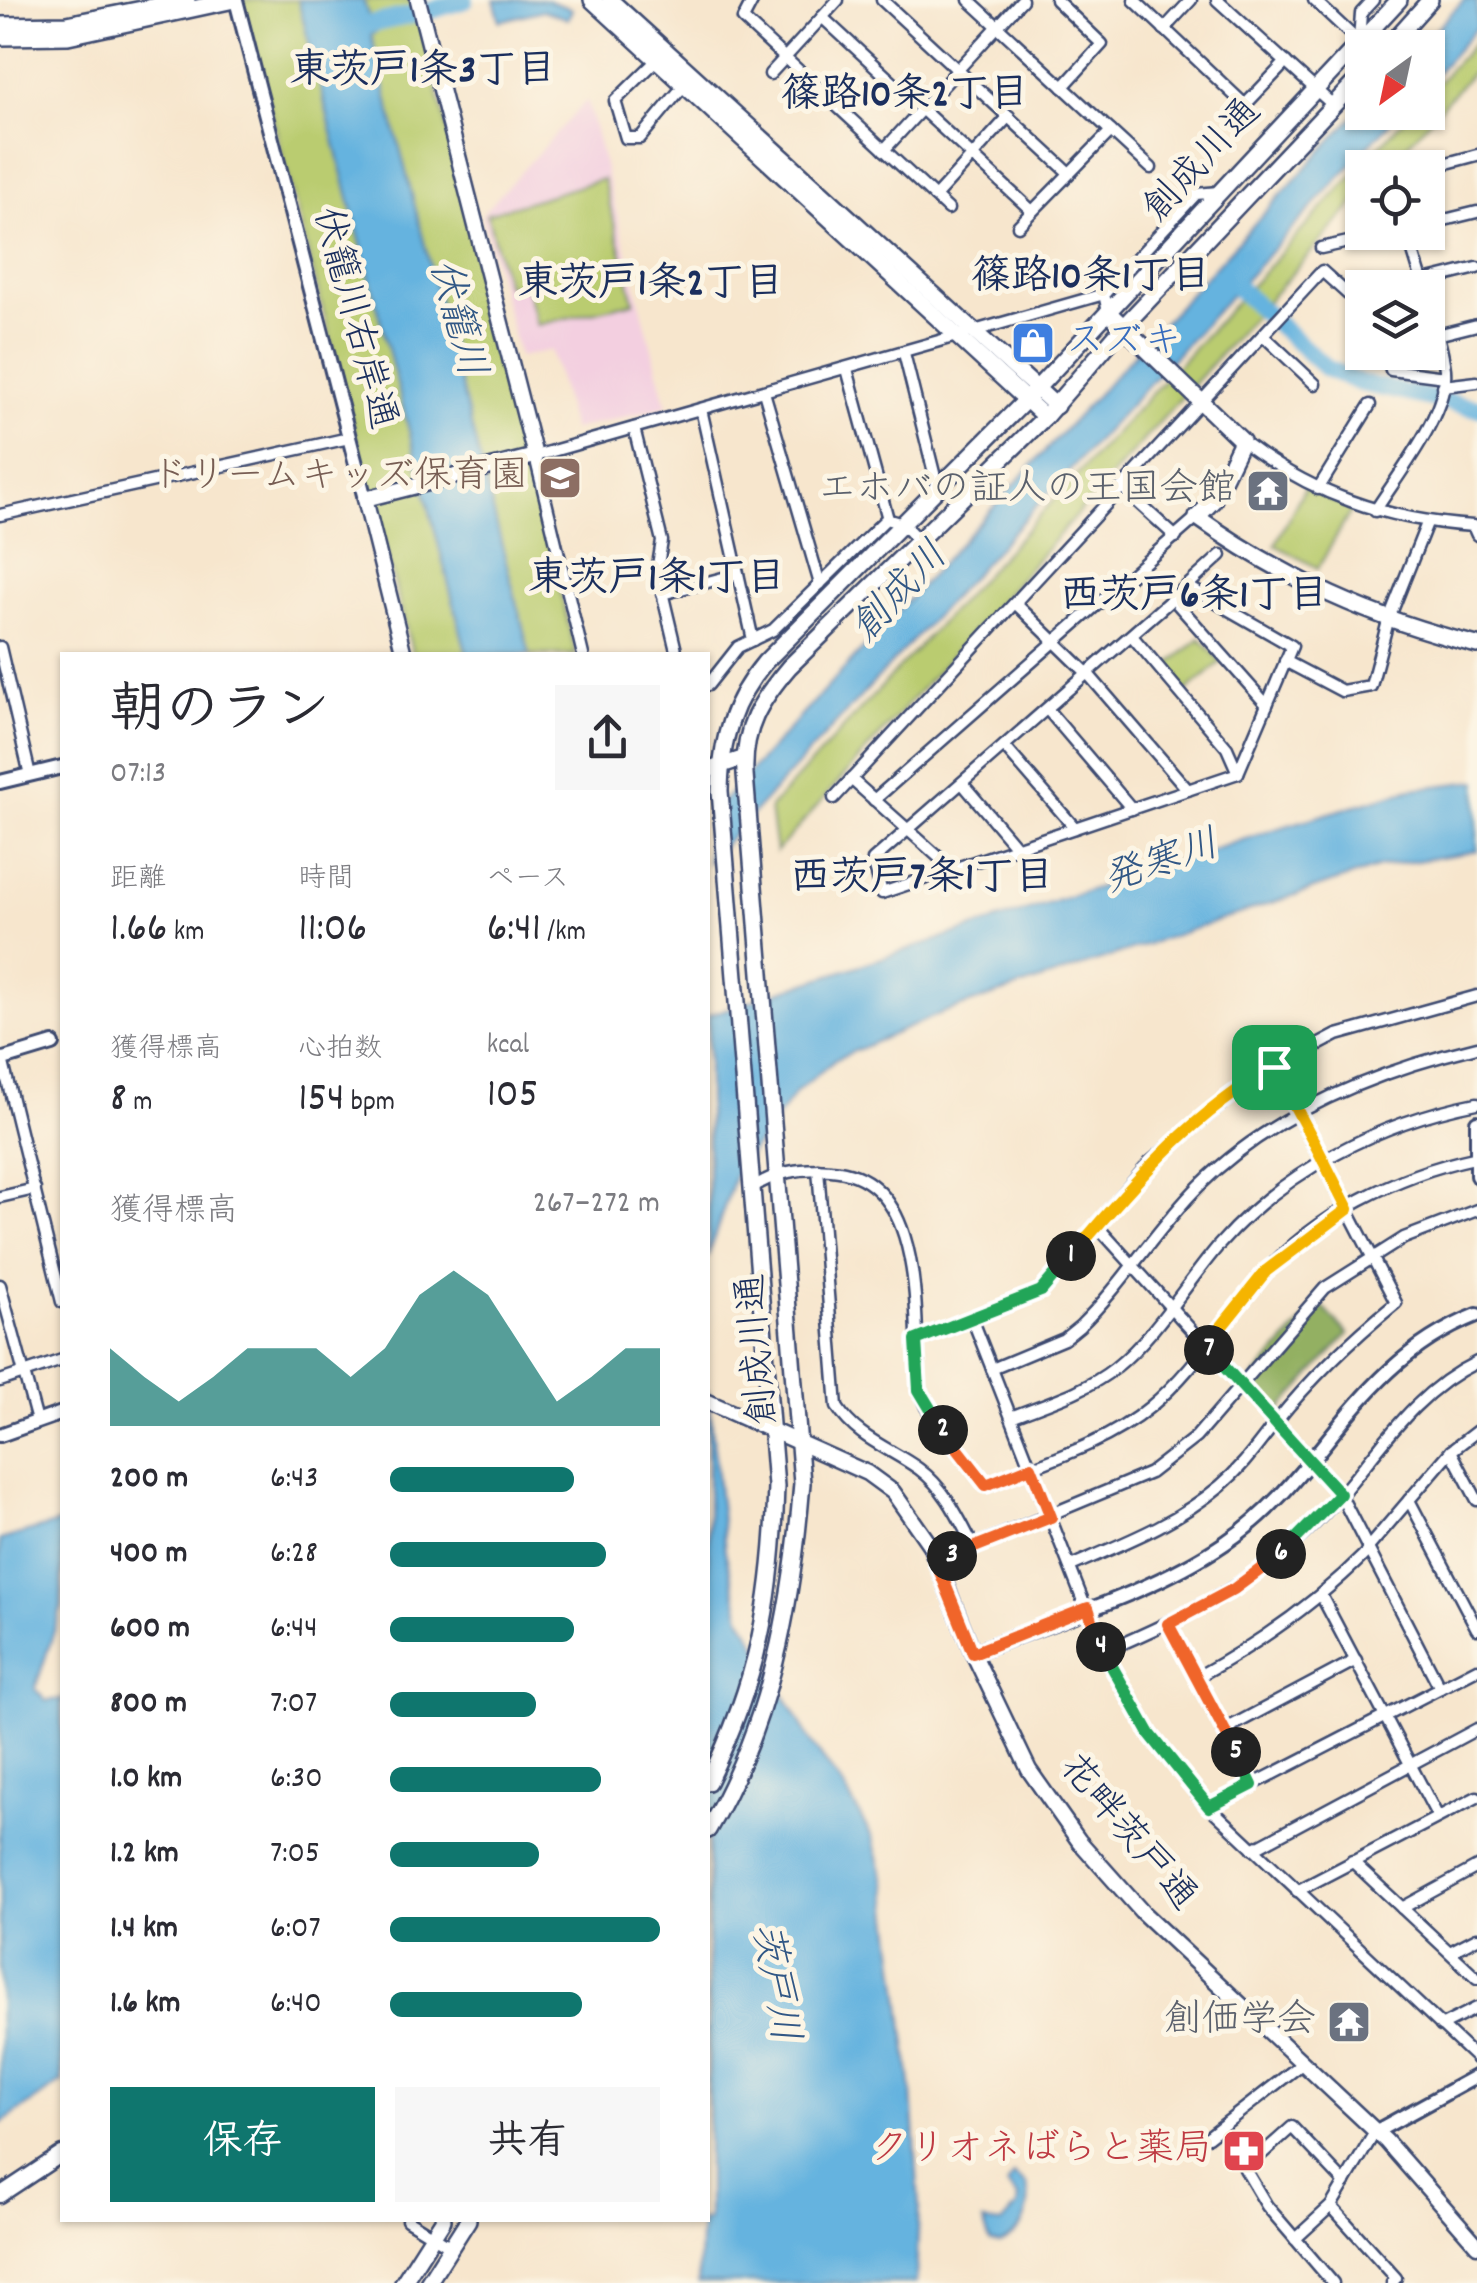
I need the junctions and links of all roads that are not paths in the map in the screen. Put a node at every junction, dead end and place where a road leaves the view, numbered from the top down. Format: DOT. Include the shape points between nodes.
graph roads {
  1 [pos="186,0"];
  2 [pos="235,0"];
  3 [pos="418,0"];
  4 [pos="592,0"];
  5 [pos="610,0"];
  6 [pos="753,0"];
  7 [pos="838,0"];
  8 [pos="882,0"];
  9 [pos="970,0"];
  10 [pos="1022,0"];
  11 [pos="1056,0"];
  12 [pos="1134,0"];
  13 [pos="1191,0"];
  14 [pos="1217,0"];
  15 [pos="1314,0"];
  16 [pos="1373,0"];
  17 [pos="1398,0"];
  18 [pos="1430,0"];
  19 [pos="822,18"];
  20 [pos="0,25"];
  21 [pos="998,26"];
  22 [pos="1164,29"];
  23 [pos="1346,30"];
  24 [pos="1360,30"];
  25 [pos="1370,30"];
  26 [pos="1403,30"];
  27 [pos="0,37"];
  28 [pos="1345,57"];
  29 [pos="785,58"];
  30 [pos="658,59"];
  31 [pos="1286,62"];
  32 [pos="959,69"];
  33 [pos="770,74"];
  34 [pos="685,84"];
  35 [pos="1063,86"];
  36 [pos="1315,89"];
  37 [pos="1345,93"];
  38 [pos="1334,106"];
  39 [pos="922,109"];
  40 [pos="1009,116"];
  41 [pos="1111,131"];
  42 [pos="884,150"];
  43 [pos="973,155"];
  44 [pos="1477,156"];
  45 [pos="1445,164"];
  46 [pos="1151,168"];
  47 [pos="1068,172"];
  48 [pos="1220,192"];
  49 [pos="935,197"];
  50 [pos="948,209"];
  51 [pos="1032,210"];
  52 [pos="1477,212"];
  53 [pos="1445,220"];
  54 [pos="1018,226"];
  55 [pos="1345,243"];
  56 [pos="1321,248"];
  57 [pos="1477,268"];
  58 [pos="1445,277"];
  59 [pos="1345,292"];
  60 [pos="1104,294"];
  61 [pos="1108,312"];
  62 [pos="1477,325"];
  63 [pos="1123,327"];
  64 [pos="1445,333"];
  65 [pos="1262,335"];
  66 [pos="967,336"];
  67 [pos="904,353"];
  68 [pos="847,369"];
  69 [pos="1391,370"];
  70 [pos="1441,370"];
  71 [pos="1477,382"];
  72 [pos="1315,384"];
  73 [pos="1443,385"];
  74 [pos="764,392"];
  75 [pos="1031,395"];
  76 [pos="1201,399"];
  77 [pos="1370,405"];
  78 [pos="701,409"];
  79 [pos="1050,412"];
  80 [pos="634,428"];
  81 [pos="349,438"];
  82 [pos="1242,442"];
  83 [pos="535,456"];
  84 [pos="1121,487"];
  85 [pos="938,489"];
  86 [pos="1318,489"];
  87 [pos="365,499"];
  88 [pos="1374,511"];
  89 [pos="0,515"];
  90 [pos="1197,517"];
  91 [pos="896,522"];
  92 [pos="1428,523"];
  93 [pos="1477,535"];
  94 [pos="1176,537"];
  95 [pos="918,540"];
  96 [pos="1222,555"];
  97 [pos="738,574"];
  98 [pos="820,584"];
  99 [pos="1187,586"];
  100 [pos="662,594"];
  101 [pos="1173,599"];
  102 [pos="1015,603"];
  103 [pos="1388,621"];
  104 [pos="1132,636"];
  105 [pos="753,640"];
  106 [pos="1055,640"];
  107 [pos="1477,645"];
  108 [pos="0,647"];
  109 [pos="403,652"];
  110 [pos="582,652"];
  111 [pos="676,652"];
  112 [pos="1285,661"];
  113 [pos="1088,674"];
  114 [pos="710,683"];
  115 [pos="1267,705"];
  116 [pos="1046,710"];
  117 [pos="1004,746"];
  118 [pos="744,766"];
  119 [pos="714,767"];
  120 [pos="60,768"];
  121 [pos="1238,773"];
  122 [pos="30,775"];
  123 [pos="852,780"];
  124 [pos="0,782"];
  125 [pos="962,783"];
  126 [pos="1188,790"];
  127 [pos="834,798"];
  128 [pos="874,800"];
  129 [pos="1132,809"];
  130 [pos="1075,828"];
  131 [pos="907,830"];
  132 [pos="1017,848"];
  133 [pos="952,869"];
  134 [pos="1477,996"];
  135 [pos="58,1042"];
  136 [pos="1477,1047"];
  137 [pos="1,1060"];
  138 [pos="1274,1067"];
  139 [pos="1477,1103"];
  140 [pos="1298,1114"];
  141 [pos="1477,1122"];
  142 [pos="1474,1158"];
  143 [pos="1324,1161"];
  144 [pos="818,1168"];
  145 [pos="777,1172"];
  146 [pos="1477,1176"];
  147 [pos="750,1187"];
  148 [pos="34,1189"];
  149 [pos="0,1198"];
  150 [pos="1348,1209"];
  151 [pos="1477,1210"];
  152 [pos="1097,1226"];
  153 [pos="1372,1256"];
  154 [pos="1134,1266"];
  155 [pos="0,1285"];
  156 [pos="60,1294"];
  157 [pos="1170,1306"];
  158 [pos="1477,1315"];
  159 [pos="972,1318"];
  160 [pos="916,1340"];
  161 [pos="1206,1346"];
  162 [pos="60,1361"];
  163 [pos="1477,1362"];
  164 [pos="992,1369"];
  165 [pos="20,1372"];
  166 [pos="0,1382"];
  167 [pos="1242,1386"];
  168 [pos="710,1403"];
  169 [pos="60,1414"];
  170 [pos="1011,1417"];
  171 [pos="38,1421"];
  172 [pos="1275,1423"];
  173 [pos="772,1429"];
  174 [pos="1477,1431"];
  175 [pos="0,1435"];
  176 [pos="800,1441"];
  177 [pos="1451,1450"];
  178 [pos="1308,1460"];
  179 [pos="1031,1467"];
  180 [pos="1340,1494"];
  181 [pos="1409,1500"];
  182 [pos="1477,1500"];
  183 [pos="1051,1517"];
  184 [pos="974,1548"];
  185 [pos="1367,1550"];
  186 [pos="936,1562"];
  187 [pos="1070,1566"];
  188 [pos="1322,1597"];
  189 [pos="1088,1608"];
  190 [pos="1168,1624"];
  191 [pos="1477,1630"];
  192 [pos="1103,1652"];
  193 [pos="973,1653"];
  194 [pos="1356,1660"];
  195 [pos="1477,1668"];
  196 [pos="1197,1677"];
  197 [pos="1440,1688"];
  198 [pos="1386,1716"];
  199 [pos="1477,1729"];
  200 [pos="1224,1730"];
  201 [pos="1411,1766"];
  202 [pos="710,1778"];
  203 [pos="1252,1785"];
  204 [pos="1477,1797"];
  205 [pos="1209,1807"];
  206 [pos="1438,1817"];
  207 [pos="710,1827"];
  208 [pos="1253,1849"];
  209 [pos="1352,1861"];
  210 [pos="1477,1867"];
  211 [pos="1297,1891"];
  212 [pos="1402,1908"];
  213 [pos="1477,1938"];
  214 [pos="1450,1952"];
  215 [pos="1477,1978"];
  216 [pos="1477,2008"];
  217 [pos="1441,2026"];
  218 [pos="1477,2059"];
  219 [pos="1302,2063"];
  220 [pos="1477,2076"];
  221 [pos="1375,2132"];
  222 [pos="1208,2137"];
  223 [pos="60,2155"];
  224 [pos="1345,2183"];
  225 [pos="0,2195"];
  226 [pos="1332,2206"];
  227 [pos="410,2222"];
  228 [pos="441,2222"];
  229 [pos="467,2222"];
  230 [pos="432,2236"];
  231 [pos="1294,2239"];
  232 [pos="1477,2245"];
  233 [pos="451,2248"];
  234 [pos="404,2283"];
  235 [pos="428,2283"];
  236 [pos="1333,2283"];
  237 [pos="1392,2283"];
  1 -- 20 [label="main road" via="68,24"];
  2 -- 27 [label="main road" via="68,36"];
  2 -- 81 [label="street, 伏籠川右岸通"];
  3 -- 83 [label="main road"];
  4 -- 30 [label="main road"];
  5 -- 66 [label="main road"];
  6 -- 29 [label="street" via="743,19"];
  7 -- 19 [label="street"];
  8 -- 32 [label="street"];
  9 -- 21 [label="street"];
  10 -- 21 [label="street"];
  11 -- 35 [label="street" via="1102,44"];
  12 -- 22 [label="street"];
  13 -- 22 [label="street"];
  14 -- 31 [label="street"];
  15 -- 23 [label="street"];
  16 -- 24 [label="street" via="1362,13"];
  17 -- 25 [label="main road, 創成川通"];
  18 -- 26 [label="main road"];
  19 -- 29 [label="street"];
  19 -- 39 [label="street"];
  21 -- 32 [label="street"];
  21 -- 35 [label="street"];
  22 -- 31 [label="street" via="1245,105"];
  28 -- 36 [label="main road, 創成川通"];
  29 -- 33 [label="street"];
  29 -- 42 [label="street"];
  30 -- 34 [label="main road"];
  30 -- 34 [label="street" via="615,101 626,138 640,138"];
  31 -- 36 [label="street"];
  32 -- 39 [label="street"];
  32 -- 40 [label="street"];
  34 -- 66 [label="main road"];
  35 -- 41 [label="street"];
  36 -- 38 [label="street"];
  36 -- 48 [label="main road, 創成川通"];
  37 -- 38 [label="main road, 創成川通"];
  38 -- 63 [label="main road, 創成川通"];
  39 -- 42 [label="street"];
  39 -- 43 [label="street"];
  40 -- 43 [label="street"];
  40 -- 47 [label="street"];
  41 -- 46 [label="street"];
  41 -- 47 [label="street"];
  42 -- 49 [label="street"];
  43 -- 49 [label="street"];
  43 -- 51 [label="street"];
  44 -- 45 [label="street"];
  47 -- 51 [label="street"];
  48 -- 60 [label="street" via="1196,194"];
  48 -- 61 [label="main road, 創成川通"];
  49 -- 50 [label="street"];
  51 -- 54 [label="street"];
  52 -- 53 [label="street"];
  55 -- 56 [label="street"];
  57 -- 58 [label="street"];
  59 -- 65 [label="street" via="1322,272"];
  60 -- 61 [label="street"];
  60 -- 66 [label="street"];
  61 -- 63 [label="main road"];
  61 -- 75 [label="main road, 創成川通"];
  62 -- 64 [label="street"];
  63 -- 76 [label="main road"];
  63 -- 79 [label="main road, 創成川通"];
  65 -- 72 [label="street"];
  65 -- 76 [label="street"];
  66 -- 67 [label="street"];
  66 -- 75 [label="main road"];
  67 -- 68 [label="street"];
  67 -- 85 [label="street"];
  68 -- 74 [label="street"];
  68 -- 91 [label="street"];
  69 -- 73 [label="street"];
  70 -- 73 [label="street"];
  71 -- 73 [label="street"];
  73 -- 88 [label="street" via="1435,412"];
  74 -- 78 [label="street"];
  74 -- 98 [label="street"];
  75 -- 79 [label="main road"];
  75 -- 85 [label="main road, 創成川通"];
  76 -- 82 [label="main road"];
  76 -- 84 [label="street"];
  77 -- 86 [label="street"];
  78 -- 80 [label="street"];
  78 -- 97 [label="street"];
  79 -- 95 [label="main road, 創成川通"];
  80 -- 83 [label="street"];
  80 -- 100 [label="street" via="662,541"];
  81 -- 87 [label="street, 伏籠川右岸通"];
  81 -- 89 [label="street"];
  82 -- 86 [label="street"];
  82 -- 90 [label="main road" via="1214,500"];
  83 -- 87 [label="main road"];
  83 -- 110 [label="street"];
  84 -- 94 [label="street"];
  84 -- 102 [label="street"];
  85 -- 91 [label="main road, 創成川通"];
  86 -- 88 [label="street"];
  87 -- 109 [label="main road, 伏籠川右岸通"];
  88 -- 92 [label="street"];
  90 -- 94 [label="street"];
  90 -- 103 [label="main road" via="1296,580"];
  91 -- 95 [label="street"];
  91 -- 98 [label="street"];
  91 -- 119 [label="main road, 創成川通" via="749,681"];
  92 -- 93 [label="street" via="1473,526"];
  92 -- 103 [label="street"];
  94 -- 106 [label="street"];
  95 -- 118 [label="main road, 創成川通" via="758,704 744,743"];
  96 -- 99 [label="street"];
  97 -- 100 [label="street"];
  97 -- 105 [label="street"];
  98 -- 105 [label="street" via="773,630"];
  99 -- 101 [label="street"];
  99 -- 112 [label="street" via="1292,646"];
  100 -- 111 [label="street"];
  101 -- 104 [label="street"];
  101 -- 115 [label="street"];
  102 -- 106 [label="street"];
  102 -- 123 [label="street"];
  103 -- 107 [label="main road"];
  103 -- 112 [label="street" via="1371,686 1342,691"];
  104 -- 113 [label="street"];
  104 -- 121 [label="street" via="1227,748"];
  105 -- 114 [label="street" via="738,647"];
  106 -- 113 [label="street"];
  106 -- 128 [label="street"];
  108 -- 122 [label="street"];
  112 -- 115 [label="street"];
  113 -- 116 [label="street"];
  113 -- 126 [label="street"];
  115 -- 121 [label="street"];
  116 -- 117 [label="street"];
  116 -- 129 [label="street"];
  117 -- 125 [label="street"];
  117 -- 130 [label="street"];
  118 -- 119 [label="main road"];
  118 -- 145 [label="main road, 創成川通"];
  119 -- 147 [label="main road, 創成川通"];
  120 -- 122 [label="street"];
  121 -- 126 [label="street"];
  122 -- 124 [label="street"];
  123 -- 127 [label="street"];
  123 -- 128 [label="street"];
  125 -- 131 [label="street"];
  125 -- 132 [label="street"];
  126 -- 129 [label="street"];
  128 -- 131 [label="street"];
  129 -- 130 [label="street"];
  130 -- 132 [label="street"];
  131 -- 133 [label="street"];
  131 -- 133 [label="street" via="873,860 882,893"];
  132 -- 133 [label="street"];
  134 -- 138 [label="street" via="1337,1034"];
  135 -- 137 [label="street"];
  136 -- 140 [label="street" via="1374,1076"];
  137 -- 148 [label="street"];
  138 -- 140 [label="street"];
  138 -- 152 [label="street" via="1204,1114 1150,1162"];
  139 -- 143 [label="street" via="1402,1124"];
  140 -- 143 [label="street"];
  140 -- 154 [label="street" via="1199,1186"];
  141 -- 142 [label="street"];
  142 -- 146 [label="street"];
  142 -- 150 [label="street" via="1414,1175"];
  143 -- 150 [label="street"];
  143 -- 157 [label="street" via="1236,1227"];
  144 -- 145 [label="street"];
  144 -- 160 [label="street" via="862,1177 905,1226"];
  144 -- 184 [label="street" via="837,1407 856,1431 932,1481"];
  145 -- 147 [label="street"];
  145 -- 176 [label="main road, 創成川通"];
  147 -- 173 [label="main road, 創成川通"];
  148 -- 149 [label="street"];
  148 -- 156 [label="street"];
  150 -- 153 [label="street"];
  150 -- 161 [label="street" via="1266,1271"];
  151 -- 153 [label="street"];
  152 -- 154 [label="street"];
  152 -- 159 [label="street" via="1041,1291"];
  153 -- 167 [label="street" via="1306,1306"];
  153 -- 172 [label="street" via="1396,1303 1342,1346"];
  154 -- 157 [label="street"];
  154 -- 164 [label="street" via="1064,1340"];
  155 -- 165 [label="street"];
  157 -- 161 [label="street"];
  157 -- 170 [label="street" via="1114,1369"];
  158 -- 178 [label="street" via="1400,1357"];
  159 -- 160 [label="street"];
  159 -- 164 [label="street"];
  160 -- 179 [label="street" via="926,1407 986,1485"];
  161 -- 167 [label="street"];
  161 -- 179 [label="street" via="1131,1422"];
  162 -- 165 [label="street"];
  163 -- 180 [label="street" via="1404,1416"];
  164 -- 170 [label="street"];
  165 -- 166 [label="street"];
  165 -- 171 [label="street"];
  167 -- 172 [label="street"];
  167 -- 183 [label="street" via="1179,1454"];
  168 -- 173 [label="main road, 花畔茨戸通"];
  169 -- 171 [label="street"];
  170 -- 179 [label="street"];
  171 -- 175 [label="street"];
  172 -- 178 [label="street"];
  172 -- 187 [label="street" via="1252,1457 1192,1508"];
  173 -- 176 [label="main road, 花畔茨戸通"];
  173 -- 202 [label="main road, 創成川通" via="774,1573 761,1646"];
  174 -- 177 [label="street"];
  176 -- 186 [label="main road, 花畔茨戸通" via="893,1492"];
  176 -- 207 [label="main road, 創成川通" via="794,1582 765,1708"];
  177 -- 181 [label="street"];
  177 -- 182 [label="street"];
  178 -- 180 [label="street"];
  178 -- 189 [label="street" via="1226,1542"];
  179 -- 183 [label="street"];
  180 -- 185 [label="street"];
  180 -- 190 [label="street" via="1267,1566"];
  181 -- 185 [label="street"];
  181 -- 191 [label="street"];
  183 -- 184 [label="street"];
  183 -- 187 [label="street"];
  184 -- 186 [label="street"];
  185 -- 188 [label="street"];
  185 -- 197 [label="street"];
  186 -- 193 [label="main road, 花畔茨戸通"];
  187 -- 189 [label="street"];
  188 -- 194 [label="street"];
  188 -- 196 [label="street" via="1260,1643"];
  189 -- 192 [label="street"];
  189 -- 193 [label="street"];
  190 -- 192 [label="street"];
  190 -- 196 [label="street"];
  192 -- 205 [label="street" via="1150,1734"];
  193 -- 219 [label="main road, 花畔茨戸通" via="1029,1770 1079,1841 1144,1913"];
  194 -- 198 [label="street"];
  194 -- 200 [label="street"];
  195 -- 197 [label="street"];
  196 -- 200 [label="street"];
  197 -- 198 [label="street"];
  198 -- 201 [label="street"];
  198 -- 203 [label="street"];
  199 -- 201 [label="street"];
  200 -- 203 [label="street"];
  201 -- 206 [label="street"];
  201 -- 208 [label="street"];
  203 -- 205 [label="street"];
  204 -- 206 [label="street"];
  205 -- 208 [label="street"];
  206 -- 209 [label="street"];
  208 -- 211 [label="street"];
  209 -- 211 [label="street"];
  209 -- 212 [label="street"];
  210 -- 212 [label="street"];
  211 -- 217 [label="street"];
  212 -- 214 [label="street"];
  213 -- 214 [label="street"];
  214 -- 215 [label="street"];
  216 -- 217 [label="street"];
  217 -- 218 [label="street"];
  219 -- 221 [label="main road, 花畔茨戸通"];
  219 -- 222 [label="street"];
  220 -- 221 [label="street"];
  221 -- 224 [label="street"];
  221 -- 232 [label="main road, 花畔茨戸通"];
  223 -- 225 [label="main road"];
  224 -- 226 [label="street"];
  224 -- 231 [label="street" via="1292,2127 1245,2169"];
  226 -- 231 [label="street"];
  226 -- 237 [label="street" via="1396,2278"];
  227 -- 230 [label="street"];
  228 -- 230 [label="main road"];
  229 -- 233 [label="main road"];
  230 -- 233 [label="street"];
  230 -- 234 [label="main road"];
  231 -- 236 [label="street"];
  233 -- 235 [label="main road"];
}
